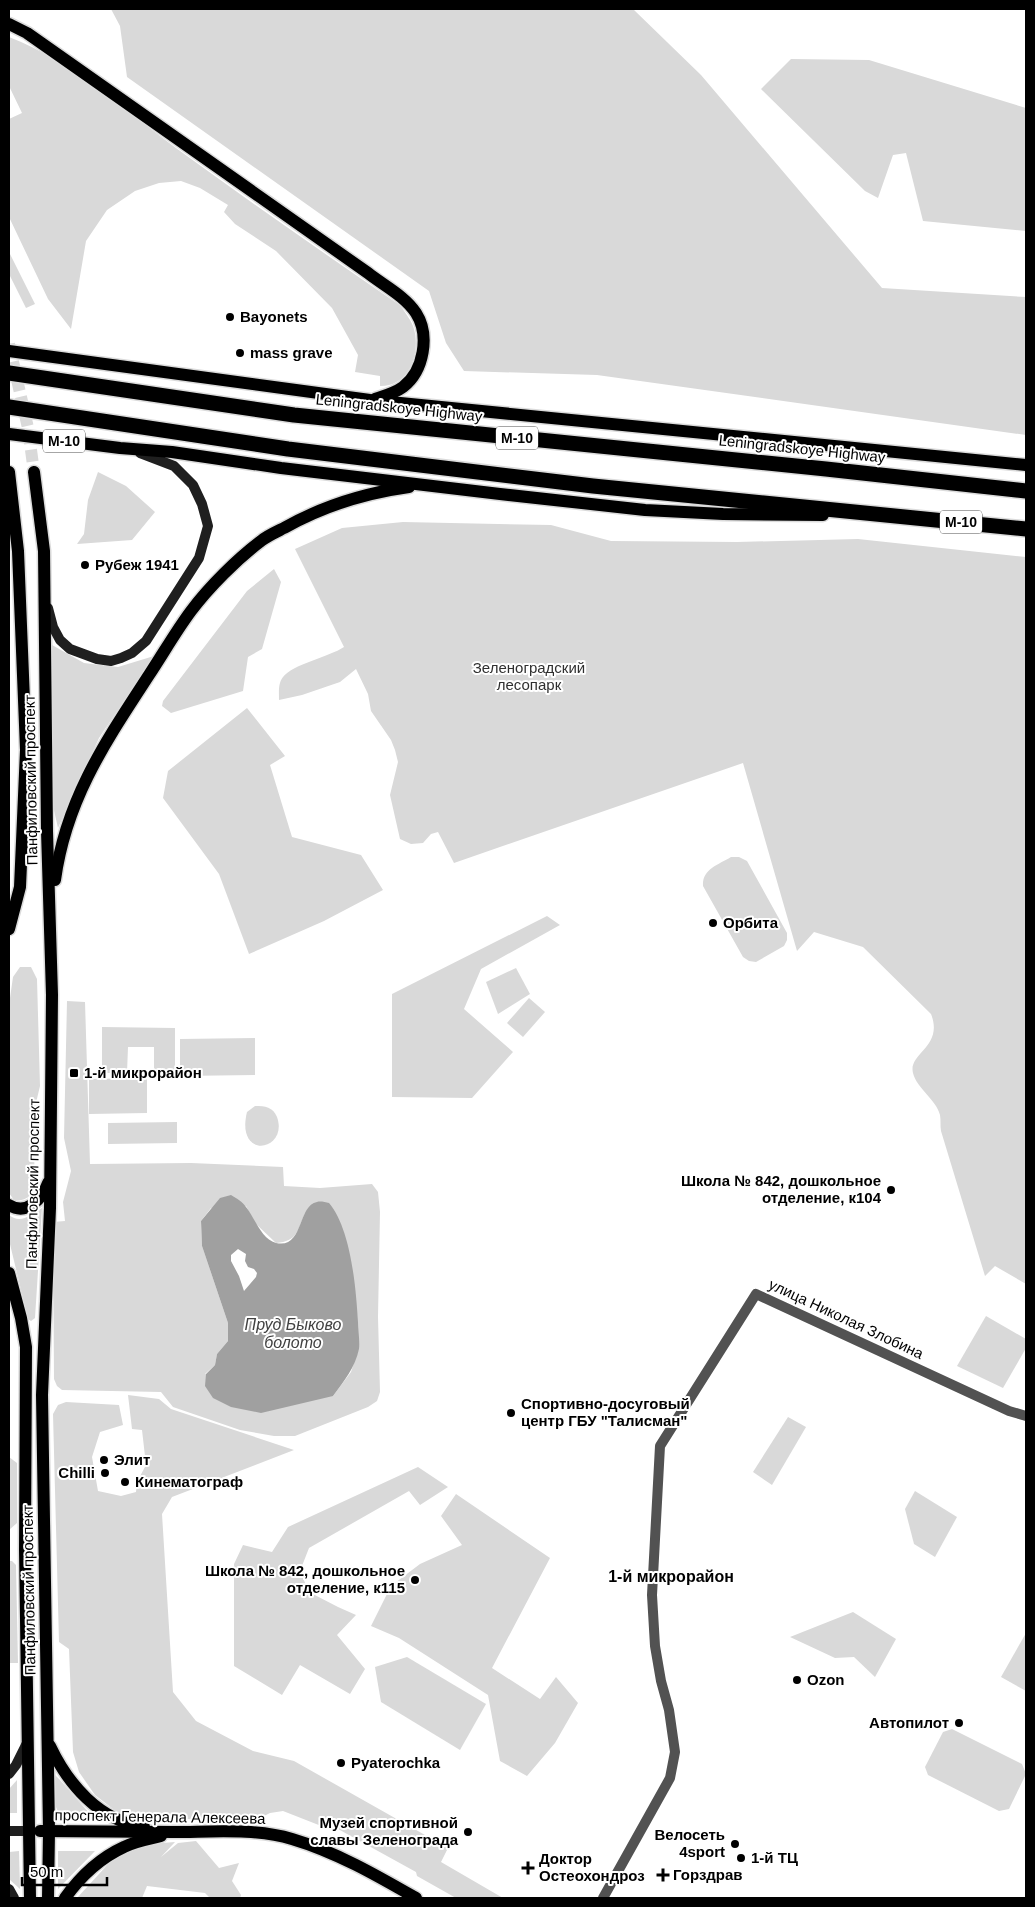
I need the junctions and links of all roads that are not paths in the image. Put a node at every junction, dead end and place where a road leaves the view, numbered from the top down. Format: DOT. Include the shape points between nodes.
graph roads {
  1 [pos="9,24"];
  2 [pos="9,351"];
  3 [pos="9,373"];
  4 [pos="370,400"];
  5 [pos="9,407"];
  6 [pos="9,434"];
  7 [pos="120,448"];
  8 [pos="1026,465"];
  9 [pos="9,472"];
  10 [pos="34,472"];
  11 [pos="426,485"];
  12 [pos="1026,491"];
  13 [pos="896,516"];
  14 [pos="1026,528"];
  15 [pos="45,589"];
  16 [pos="50,909"];
  17 [pos="9,929"];
  18 [pos="50,1178"];
  19 [pos="9,1205"];
  20 [pos="9,1273"];
  21 [pos="1026,1416"];
  22 [pos="48,1741"];
  23 [pos="28,1742"];
  24 [pos="9,1774"];
  25 [pos="29,1830"];
  26 [pos="9,1831"];
  27 [pos="49,1831"];
  28 [pos="176,1832"];
  29 [pos="9,1889"];
  30 [pos="14,1898"];
  31 [pos="30,1898"];
  32 [pos="48,1898"];
  33 [pos="65,1898"];
  34 [pos="416,1898"];
  35 [pos="603,1898"];
  1 -- 4 [label="main road" via="35,38 368,273 415,311 423,333 420,363 404,387"];
  2 -- 4 [label="main road, Leningradskoye Highway"];
  3 -- 12 [label="highway, Leningradskoye Highway / М-10" via="294,415"];
  4 -- 8 [label="main road, Leningradskoye Highway"];
  5 -- 13 [label="highway, М-10" via="307,451 593,486"];
  6 -- 7 [label="main road, М-10"];
  7 -- 11 [label="main road, М-10"];
  7 -- 15 [label="street" via="174,466 193,485 208,526 199,558 146,641 132,653 111,661 84,655 60,640 53,627"];
  9 -- 17 [label="main road, Панфиловский проспект" via="18,551 26,750 20,887"];
  10 -- 15 [label="main road, Панфиловский проспект" via="44,551"];
  11 -- 13 [label="main road, М-10" via="645,510"];
  11 -- 16 [label="main road" via="357,497 306,515 261,541 212,586 191,611 108,737 85,781 62,844"];
  13 -- 14 [label="highway, М-10"];
  15 -- 16 [label="main road, Панфиловский проспект"];
  16 -- 18 [label="main road, Панфиловский проспект"];
  18 -- 19 [label="main road" via="43,1195 30,1206 22,1209"];
  18 -- 22 [label="main road, Панфиловский проспект" via="42,1395"];
  20 -- 23 [label="main road, Панфиловский проспект" via="26,1346"];
  21 -- 35 [label="street, улица Николая Злобина" via="1000,1407 756,1294 660,1446 652,1595 655,1646 674,1752 670,1778"];
  22 -- 27 [label="main road, Панфиловский проспект"];
  22 -- 28 [label="main road" via="66,1776 88,1800 113,1819"];
  23 -- 24 [label="street"];
  23 -- 25 [label="main road, Панфиловский проспект"];
  25 -- 26 [label="street, проспект Генерала Алексеева"];
  25 -- 27 [label="main road, проспект Генерала Алексеева"];
  25 -- 31 [label="main road, Панфиловский проспект"];
  27 -- 28 [label="main road, проспект Генерала Алексеева"];
  27 -- 32 [label="main road, Панфиловский проспект"];
  28 -- 33 [label="main road" via="124,1846 88,1871"];
  28 -- 34 [label="main road, проспект Генерала Алексеева" via="234,1832 290,1838 330,1852"];
  29 -- 30 [label="street"];
}
